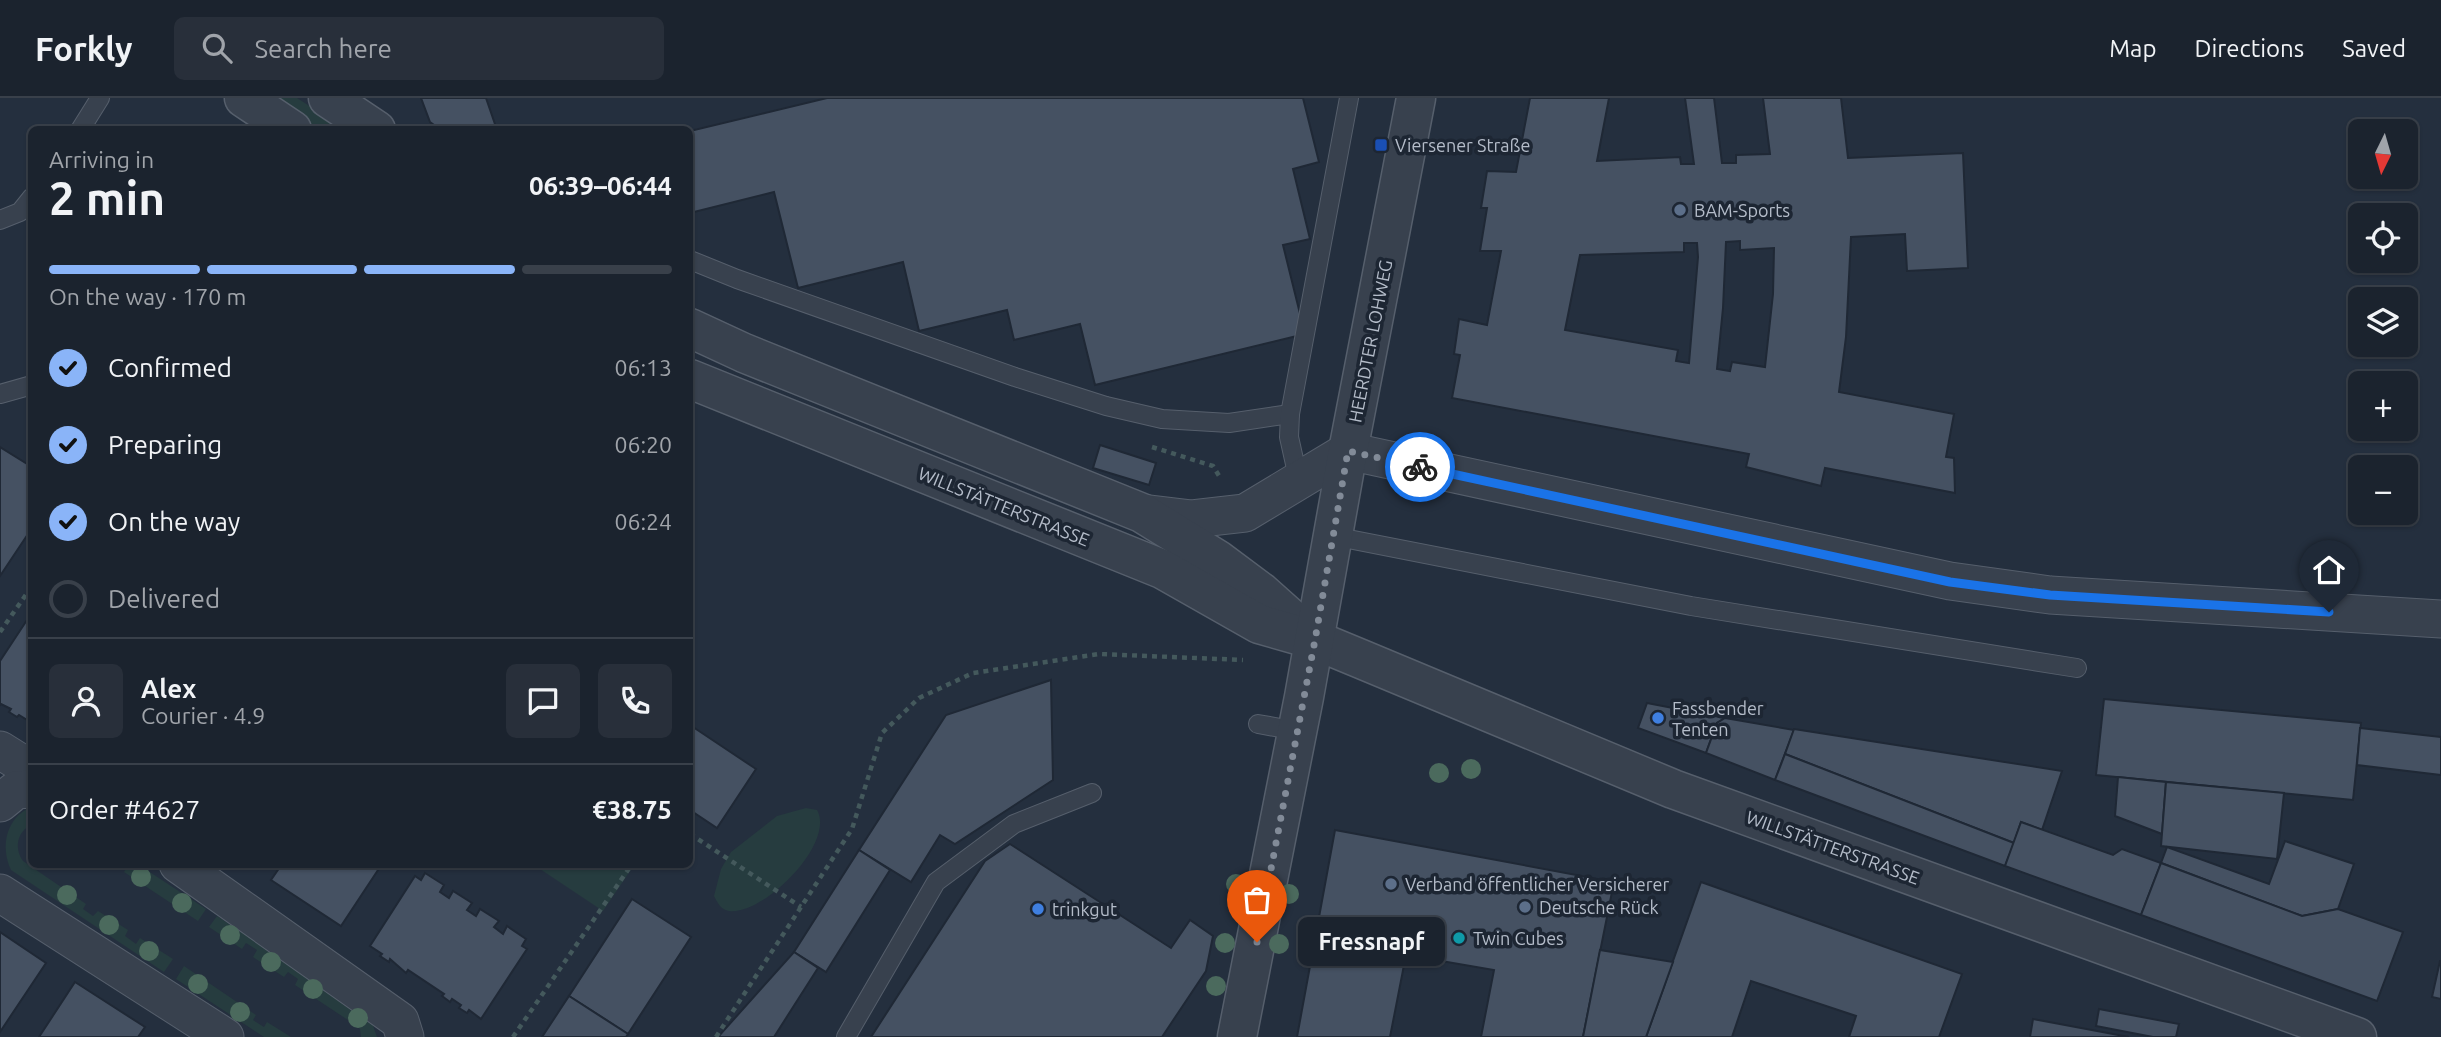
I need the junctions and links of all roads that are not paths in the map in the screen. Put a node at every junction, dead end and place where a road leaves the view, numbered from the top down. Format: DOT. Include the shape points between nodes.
graph roads {
  1 [pos="100,98"];
  2 [pos="244,98"];
  3 [pos="328,98"];
  4 [pos="1349,98"];
  5 [pos="1416,98"];
  6 [pos="82,126"];
  7 [pos="286,126"];
  8 [pos="370,126"];
  9 [pos="28,202"];
  10 [pos="0,220"];
  11 [pos="693,261"];
  12 [pos="693,329"];
  13 [pos="693,380"];
  14 [pos="28,386"];
  15 [pos="0,394"];
  16 [pos="1290,414"];
  17 [pos="1348,451"];
  18 [pos="1299,482"];
  19 [pos="1142,513"];
  20 [pos="1333,536"];
  21 [pos="2441,619"];
  22 [pos="1315,640"];
  23 [pos="2077,668"];
  24 [pos="1258,724"];
  25 [pos="1297,731"];
  26 [pos="0,750"];
  27 [pos="28,768"];
  28 [pos="28,789"];
  29 [pos="1092,793"];
  30 [pos="0,803"];
  31 [pos="202,871"];
  32 [pos="0,893"];
  33 [pos="204,1032"];
  34 [pos="405,1037"];
  35 [pos="846,1037"];
  36 [pos="1237,1037"];
  37 [pos="2357,1037"];
  1 -- 6 [label="lane"];
  2 -- 7 [label="street"];
  3 -- 8 [label="street"];
  4 -- 16 [label="lane"];
  5 -- 17 [label="street, HEERDTER LOHWEG"];
  9 -- 10 [label="lane" via="20,212"];
  11 -- 16 [label="lane" via="1106,406 1162,419 1230,423"];
  12 -- 19 [label="street, WILLSTÄTTERSTRASSE"];
  13 -- 22 [label="street, WILLSTÄTTERSTRASSE" via="1162,569 1259,624"];
  14 -- 15 [label="lane"];
  16 -- 18 [label="lane" via="1289,437"];
  17 -- 18 [label="street, WILLSTÄTTERSTRASSE"];
  17 -- 20 [label="street, HEERDTER LOHWEG"];
  17 -- 21 [label="street" via="1950,582 2050,595"];
  18 -- 19 [label="street, WILLSTÄTTERSTRASSE" via="1245,513 1192,519"];
  19 -- 22 [label="street, WILLSTÄTTERSTRASSE" via="1218,560"];
  20 -- 22 [label="street, HEERDTER LOHWEG"];
  20 -- 23 [label="lane" via="1690,606"];
  22 -- 25 [label="street, HEERDTER LOHWEG"];
  22 -- 37 [label="street, WILLSTÄTTERSTRASSE" via="1673,789"];
  24 -- 25 [label="lane"];
  25 -- 36 [label="street, HEERDTER LOHWEG"];
  26 -- 27 [label="street"];
  28 -- 30 [label="street" via="16,790"];
  29 -- 35 [label="lane" via="1014,824 936,882"];
  31 -- 34 [label="street" via="400,1021"];
  32 -- 33 [label="street"];
}
